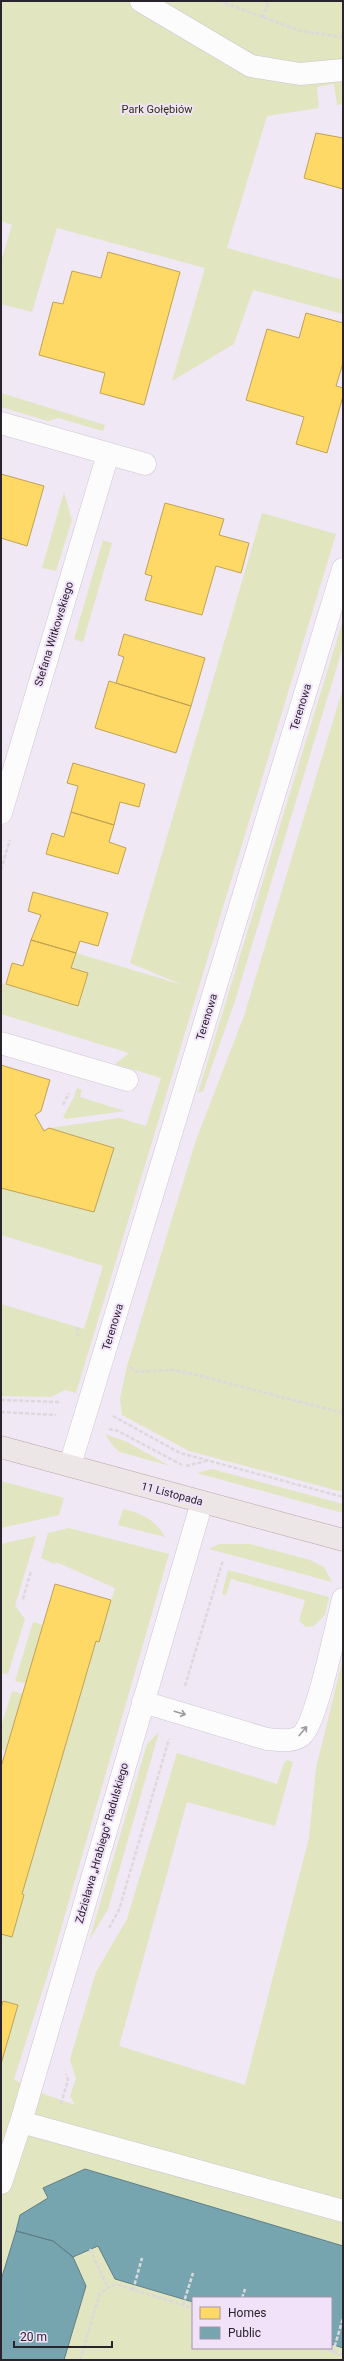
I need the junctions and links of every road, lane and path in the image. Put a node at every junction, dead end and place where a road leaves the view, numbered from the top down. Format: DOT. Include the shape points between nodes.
graph roads {
  1 [pos="141,1"];
  2 [pos="218,1"];
  3 [pos="269,1"];
  4 [pos="262,18"];
  5 [pos="343,37"];
  6 [pos="343,70"];
  7 [pos="1,423"];
  8 [pos="108,454"];
  9 [pos="145,464"];
  10 [pos="343,569"];
  11 [pos="1,813"];
  12 [pos="1,1043"];
  13 [pos="127,1080"];
  14 [pos="70,1091"];
  15 [pos="63,1105"];
  16 [pos="127,1366"];
  17 [pos="343,1413"];
  18 [pos="1,1447"];
  19 [pos="207,1461"];
  20 [pos="70,1465"];
  21 [pos="343,1497"];
  22 [pos="202,1502"];
  23 [pos="343,1540"];
  24 [pos="223,1560"];
  25 [pos="31,1571"];
  26 [pos="23,1599"];
  27 [pos="343,1599"];
  28 [pos="143,1702"];
  29 [pos="177,1712"];
  30 [pos="108,1930"];
  31 [pos="64,2069"];
  32 [pos="21,2122"];
  33 [pos="52,2131"];
  34 [pos="1,2183"];
  35 [pos="343,2211"];
  36 [pos="90,2249"];
  37 [pos="142,2258"];
  38 [pos="193,2273"];
  39 [pos="108,2288"];
  40 [pos="245,2289"];
  41 [pos="133,2290"];
  42 [pos="242,2297"];
  43 [pos="183,2305"];
  44 [pos="192,2308"];
  45 [pos="343,2318"];
  46 [pos="325,2349"];
  47 [pos="333,2352"];
  48 [pos="343,2355"];
  49 [pos="80,2360"];
  1 -- 6 [label="street" via="251,66 300,74"];
  2 -- 4 [label="path"];
  3 -- 4 [label="path"];
  4 -- 5 [label="path" via="300,31"];
  7 -- 8 [label="street"];
  8 -- 9 [label="street"];
  8 -- 11 [label="street, Stefana Witkowskiego"];
  10 -- 20 [label="street, Terenowa"];
  12 -- 13 [label="street"];
  14 -- 15 [label="path"];
  16 -- 17 [label="path" via="138,1372 172,1370 193,1374"];
  18 -- 20 [label="main road, 11 Listopada"];
  19 -- 21 [label="path"];
  20 -- 22 [label="main road, 11 Listopada"];
  22 -- 23 [label="main road, 11 Listopada"];
  22 -- 28 [label="street, Zdzisława „Hrabiego” Radulskiego"];
  24 -- 29 [label="path"];
  25 -- 26 [label="path"];
  29 -- 27 [label="street, one-way" via="267,1739 288,1740 302,1735 310,1723"];
  28 -- 29 [label="street"];
  28 -- 32 [label="street, Zdzisława „Hrabiego” Radulskiego"];
  29 -- 30 [label="path" via="119,1910"];
  31 -- 33 [label="path" via="68,2080"];
  32 -- 33 [label="street"];
  32 -- 34 [label="street, Zdzisława „Hrabiego” Radulskiego"];
  33 -- 35 [label="street"];
  36 -- 39 [label="path"];
  37 -- 41 [label="path"];
  38 -- 43 [label="path"];
  39 -- 41 [label="path" via="115,2284"];
  39 -- 49 [label="path" via="100,2293"];
  40 -- 42 [label="path"];
  41 -- 43 [label="path"];
  43 -- 44 [label="path"];
  45 -- 47 [label="path"];
  46 -- 47 [label="path"];
  47 -- 48 [label="path"];
}
